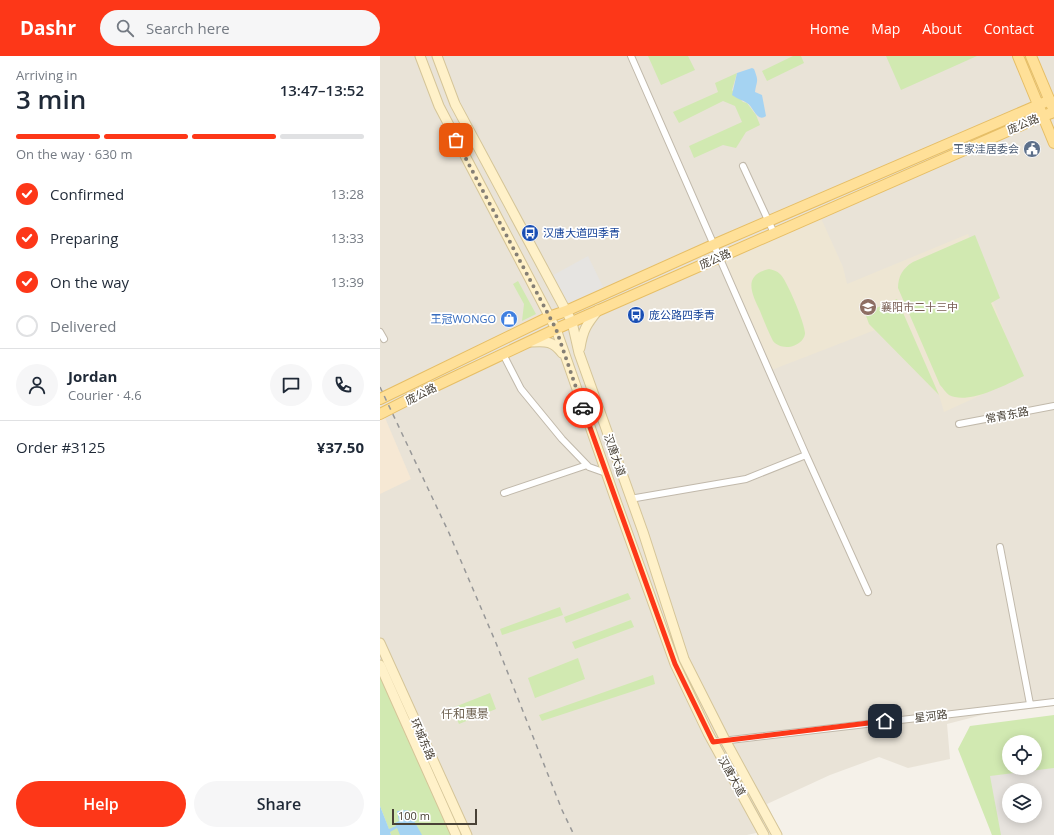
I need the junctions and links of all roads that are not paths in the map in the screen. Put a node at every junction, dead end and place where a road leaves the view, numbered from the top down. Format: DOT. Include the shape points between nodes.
graph roads {
  1 [pos="420,56"];
  2 [pos="437,56"];
  3 [pos="631,56"];
  4 [pos="1018,56"];
  5 [pos="1031,56"];
  6 [pos="1052,99"];
  7 [pos="1037,105"];
  8 [pos="1054,112"];
  9 [pos="1042,116"];
  10 [pos="1054,143"];
  11 [pos="743,166"];
  12 [pos="768,221"];
  13 [pos="774,233"];
  14 [pos="713,244"];
  15 [pos="719,257"];
  16 [pos="559,298"];
  17 [pos="581,304"];
  18 [pos="543,305"];
  19 [pos="599,310"];
  20 [pos="566,311"];
  21 [pos="549,317"];
  22 [pos="572,322"];
  23 [pos="530,326"];
  24 [pos="556,329"];
  25 [pos="380,332"];
  26 [pos="384,339"];
  27 [pos="526,343"];
  28 [pos="579,353"];
  29 [pos="503,354"];
  30 [pos="566,359"];
  31 [pos="380,399"];
  32 [pos="1054,406"];
  33 [pos="380,414"];
  34 [pos="959,424"];
  35 [pos="806,455"];
  36 [pos="587,465"];
  37 [pos="606,473"];
  38 [pos="504,493"];
  39 [pos="630,499"];
  40 [pos="1000,547"];
  41 [pos="868,592"];
  42 [pos="380,643"];
  43 [pos="380,665"];
  44 [pos="1054,702"];
  45 [pos="1030,704"];
  46 [pos="725,740"];
  47 [pos="713,742"];
  48 [pos="456,835"];
  49 [pos="467,835"];
  50 [pos="764,835"];
  51 [pos="777,835"];
  1 -- 18 [label="main road, 汉唐大道" via="439,106"];
  2 -- 16 [label="main road, 汉唐大道" via="455,104"];
  3 -- 14 [label="street"];
  4 -- 7 [label="main road"];
  5 -- 6 [label="main road"];
  6 -- 7 [label="main road, 庞公路"];
  6 -- 8 [label="main road"];
  7 -- 9 [label="main road"];
  7 -- 12 [label="main road, 庞公路"];
  8 -- 9 [label="main road, 庞公路"];
  9 -- 10 [label="main road"];
  9 -- 13 [label="main road, 庞公路"];
  11 -- 12 [label="street"];
  12 -- 13 [label="street"];
  12 -- 14 [label="main road, 庞公路"];
  13 -- 15 [label="main road, 庞公路"];
  14 -- 15 [label="street"];
  14 -- 17 [label="main road, 庞公路"];
  15 -- 19 [label="main road, 庞公路"];
  15 -- 35 [label="street"];
  16 -- 17 [label="main road" via="571,305"];
  16 -- 20 [label="main road, 汉唐大道"];
  17 -- 20 [label="main road, 庞公路"];
  18 -- 21 [label="main road, 汉唐大道"];
  18 -- 23 [label="main road" via="542,314"];
  19 -- 22 [label="main road, 庞公路"];
  19 -- 28 [label="main road" via="586,324"];
  20 -- 21 [label="main road, 庞公路"];
  20 -- 22 [label="main road, 汉唐大道"];
  21 -- 23 [label="main road, 庞公路"];
  21 -- 24 [label="main road, 汉唐大道"];
  22 -- 24 [label="main road, 庞公路"];
  22 -- 28 [label="main road, 汉唐大道"];
  23 -- 31 [label="main road, 庞公路"];
  24 -- 27 [label="main road, 庞公路"];
  24 -- 30 [label="main road, 汉唐大道"];
  25 -- 26 [label="street"];
  27 -- 29 [label="main road, 庞公路"];
  27 -- 30 [label="main road" via="543,341 554,344"];
  28 -- 39 [label="main road, 汉唐大道"];
  29 -- 33 [label="main road, 庞公路"];
  29 -- 36 [label="street" via="521,390"];
  30 -- 37 [label="main road, 汉唐大道"];
  32 -- 34 [label="street, 常青东路"];
  35 -- 39 [label="street" via="746,479"];
  35 -- 41 [label="street"];
  36 -- 37 [label="street"];
  36 -- 38 [label="street"];
  37 -- 47 [label="main road, 汉唐大道" via="675,664"];
  39 -- 46 [label="main road, 汉唐大道" via="684,659"];
  40 -- 45 [label="street"];
  42 -- 49 [label="main road, 环城东路"];
  43 -- 48 [label="main road, 环城东路"];
  44 -- 45 [label="street, 星河路"];
  45 -- 46 [label="street, 星河路"];
  46 -- 47 [label="street, 星河路"];
  46 -- 51 [label="main road, 汉唐大道"];
  47 -- 50 [label="main road, 汉唐大道"];
}
